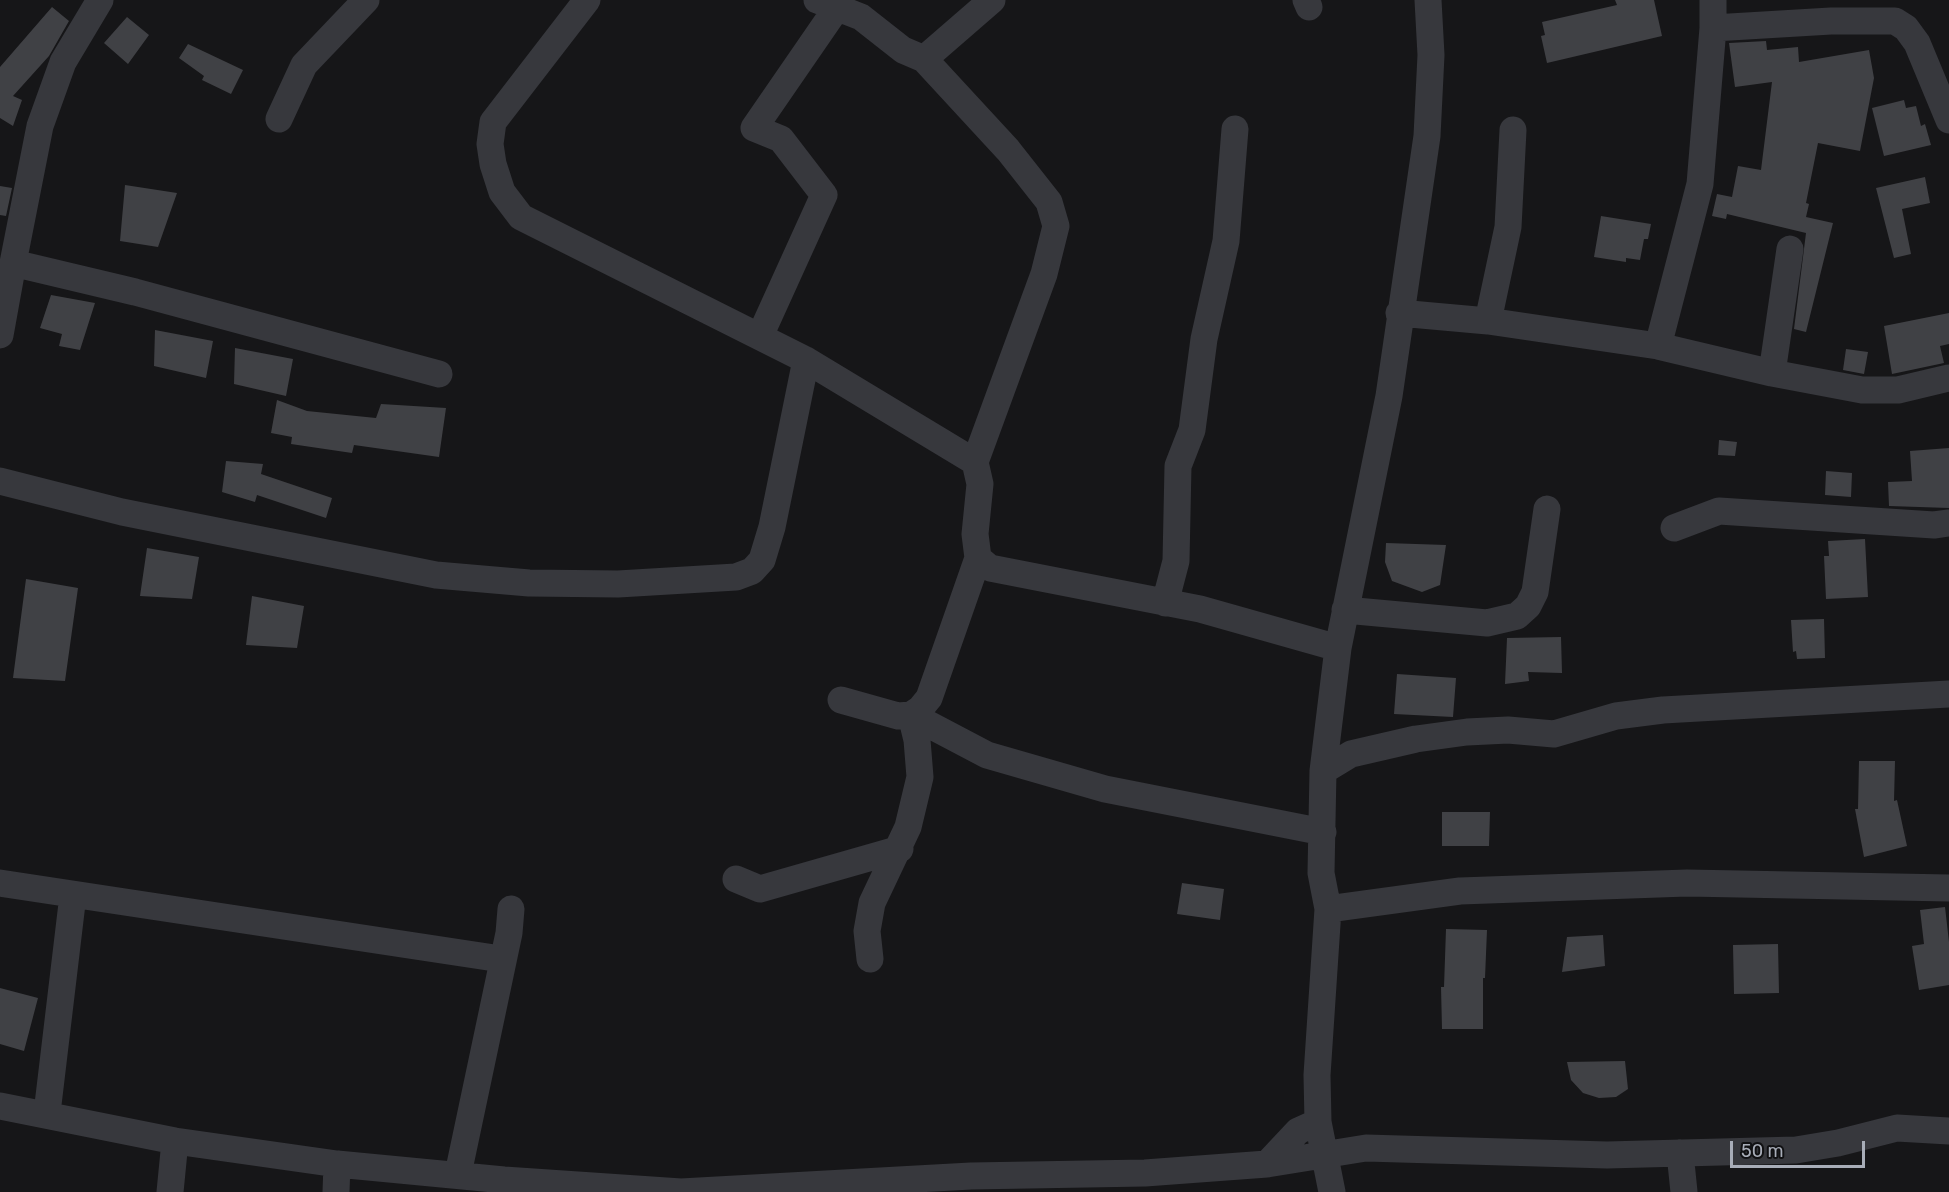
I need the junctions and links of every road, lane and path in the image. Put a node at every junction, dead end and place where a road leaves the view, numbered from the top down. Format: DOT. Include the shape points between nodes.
graph roads {
  1 [pos="100,0"];
  2 [pos="366,0"];
  3 [pos="587,0"];
  4 [pos="992,0"];
  5 [pos="1428,0"];
  6 [pos="1713,0"];
  7 [pos="827,3"];
  8 [pos="1713,28"];
  9 [pos="924,59"];
  10 [pos="279,119"];
  11 [pos="1949,120"];
  12 [pos="1235,129"];
  13 [pos="1513,130"];
  14 [pos="1790,249"];
  15 [pos="13,263"];
  16 [pos="1399,313"];
  17 [pos="1488,321"];
  18 [pos="0,334"];
  19 [pos="760,336"];
  20 [pos="1658,346"];
  21 [pos="806,360"];
  22 [pos="1772,373"];
  23 [pos="439,374"];
  24 [pos="1949,378"];
  25 [pos="975,462"];
  26 [pos="0,482"];
  27 [pos="1546,509"];
  28 [pos="1949,524"];
  29 [pos="1674,528"];
  30 [pos="978,558"];
  31 [pos="1165,603"];
  32 [pos="1345,610"];
  33 [pos="1338,648"];
  34 [pos="1949,694"];
  35 [pos="841,700"];
  36 [pos="911,715"];
  37 [pos="1323,771"];
  38 [pos="1323,831"];
  39 [pos="900,849"];
  40 [pos="736,879"];
  41 [pos="0,883"];
  42 [pos="1949,888"];
  43 [pos="73,895"];
  44 [pos="511,909"];
  45 [pos="1328,909"];
  46 [pos="501,959"];
  47 [pos="870,959"];
  48 [pos="0,1106"];
  49 [pos="46,1113"];
  50 [pos="1318,1122"];
  51 [pos="1949,1131"];
  52 [pos="175,1141"];
  53 [pos="1680,1153"];
  54 [pos="1325,1155"];
  55 [pos="337,1164"];
  56 [pos="1267,1164"];
  57 [pos="458,1174"];
  58 [pos="1147,1183"];
  59 [pos="972,1184"];
  60 [pos="769,1190"];
  61 [pos="170,1192"];
  62 [pos="336,1192"];
  63 [pos="1332,1192"];
  64 [pos="1684,1192"];
  1 -- 15 [label="street" via="63,62 40,126"];
  2 -- 10 [label="street" via="304,65"];
  3 -- 19 [label="street" via="493,122 490,144 502,192 521,217"];
  4 -- 9 [label="street"];
  5 -- 16 [label="street" via="1431,55 1427,136"];
  6 -- 8 [label="street"];
  7 -- 9 [label="street" via="861,17 903,50"];
  7 -- 19 [label="street" via="754,128 781,140 824,195"];
  8 -- 11 [label="street" via="1895,21 1917,43"];
  8 -- 20 [label="street" via="1700,184"];
  9 -- 25 [label="street" via="1008,150 1049,202 1056,226 1044,274"];
  12 -- 31 [label="street" via="1226,241 1204,339 1192,430 1178,466 1176,561"];
  13 -- 17 [label="street" via="1509,216"];
  14 -- 22 [label="street"];
  15 -- 18 [label="street"];
  15 -- 23 [label="street"];
  16 -- 17 [label="street"];
  16 -- 32 [label="street" via="1386,407"];
  17 -- 20 [label="street"];
  19 -- 21 [label="street"];
  20 -- 22 [label="street"];
  21 -- 25 [label="street"];
  21 -- 26 [label="street" via="762,560 752,571 736,577 618,584 529,583 436,575 122,512"];
  22 -- 24 [label="street" via="1862,390 1898,390"];
  25 -- 30 [label="street" via="980,484 975,534"];
  27 -- 32 [label="street" via="1535,592 1517,616 1486,623"];
  28 -- 29 [label="street" via="1719,511"];
  30 -- 31 [label="street" via="990,568 1112,589"];
  30 -- 36 [label="street" via="929,698"];
  31 -- 33 [label="street" via="1221,614"];
  32 -- 33 [label="street"];
  33 -- 37 [label="street"];
  34 -- 37 [label="street" via="1663,710 1616,716 1554,734 1467,732 1351,754"];
  35 -- 36 [label="street" via="898,716"];
  36 -- 38 [label="street" via="987,756 1083,783"];
  36 -- 39 [label="street" via="920,777"];
  37 -- 38 [label="street"];
  38 -- 45 [label="street" via="1321,873"];
  39 -- 40 [label="street" via="760,889"];
  39 -- 47 [label="street" via="872,903 867,930"];
  41 -- 43 [label="street"];
  42 -- 45 [label="street" via="1687,883 1460,891"];
  43 -- 46 [label="street"];
  43 -- 49 [label="street"];
  44 -- 46 [label="street"];
  45 -- 50 [label="street" via="1317,1075"];
  46 -- 57 [label="street"];
  48 -- 49 [label="street"];
  49 -- 52 [label="street"];
  50 -- 54 [label="street"];
  50 -- 56 [label="street" via="1298,1131"];
  51 -- 53 [label="street" via="1897,1128 1796,1150"];
  52 -- 55 [label="street"];
  52 -- 61 [label="street"];
  53 -- 54 [label="street" via="1596,1155 1366,1149"];
  53 -- 64 [label="street"];
  54 -- 56 [label="street"];
  54 -- 63 [label="street"];
  55 -- 57 [label="street"];
  55 -- 62 [label="street"];
  56 -- 58 [label="street"];
  57 -- 60 [label="street" via="681,1192"];
  58 -- 59 [label="street"];
  59 -- 60 [label="street"];
}
